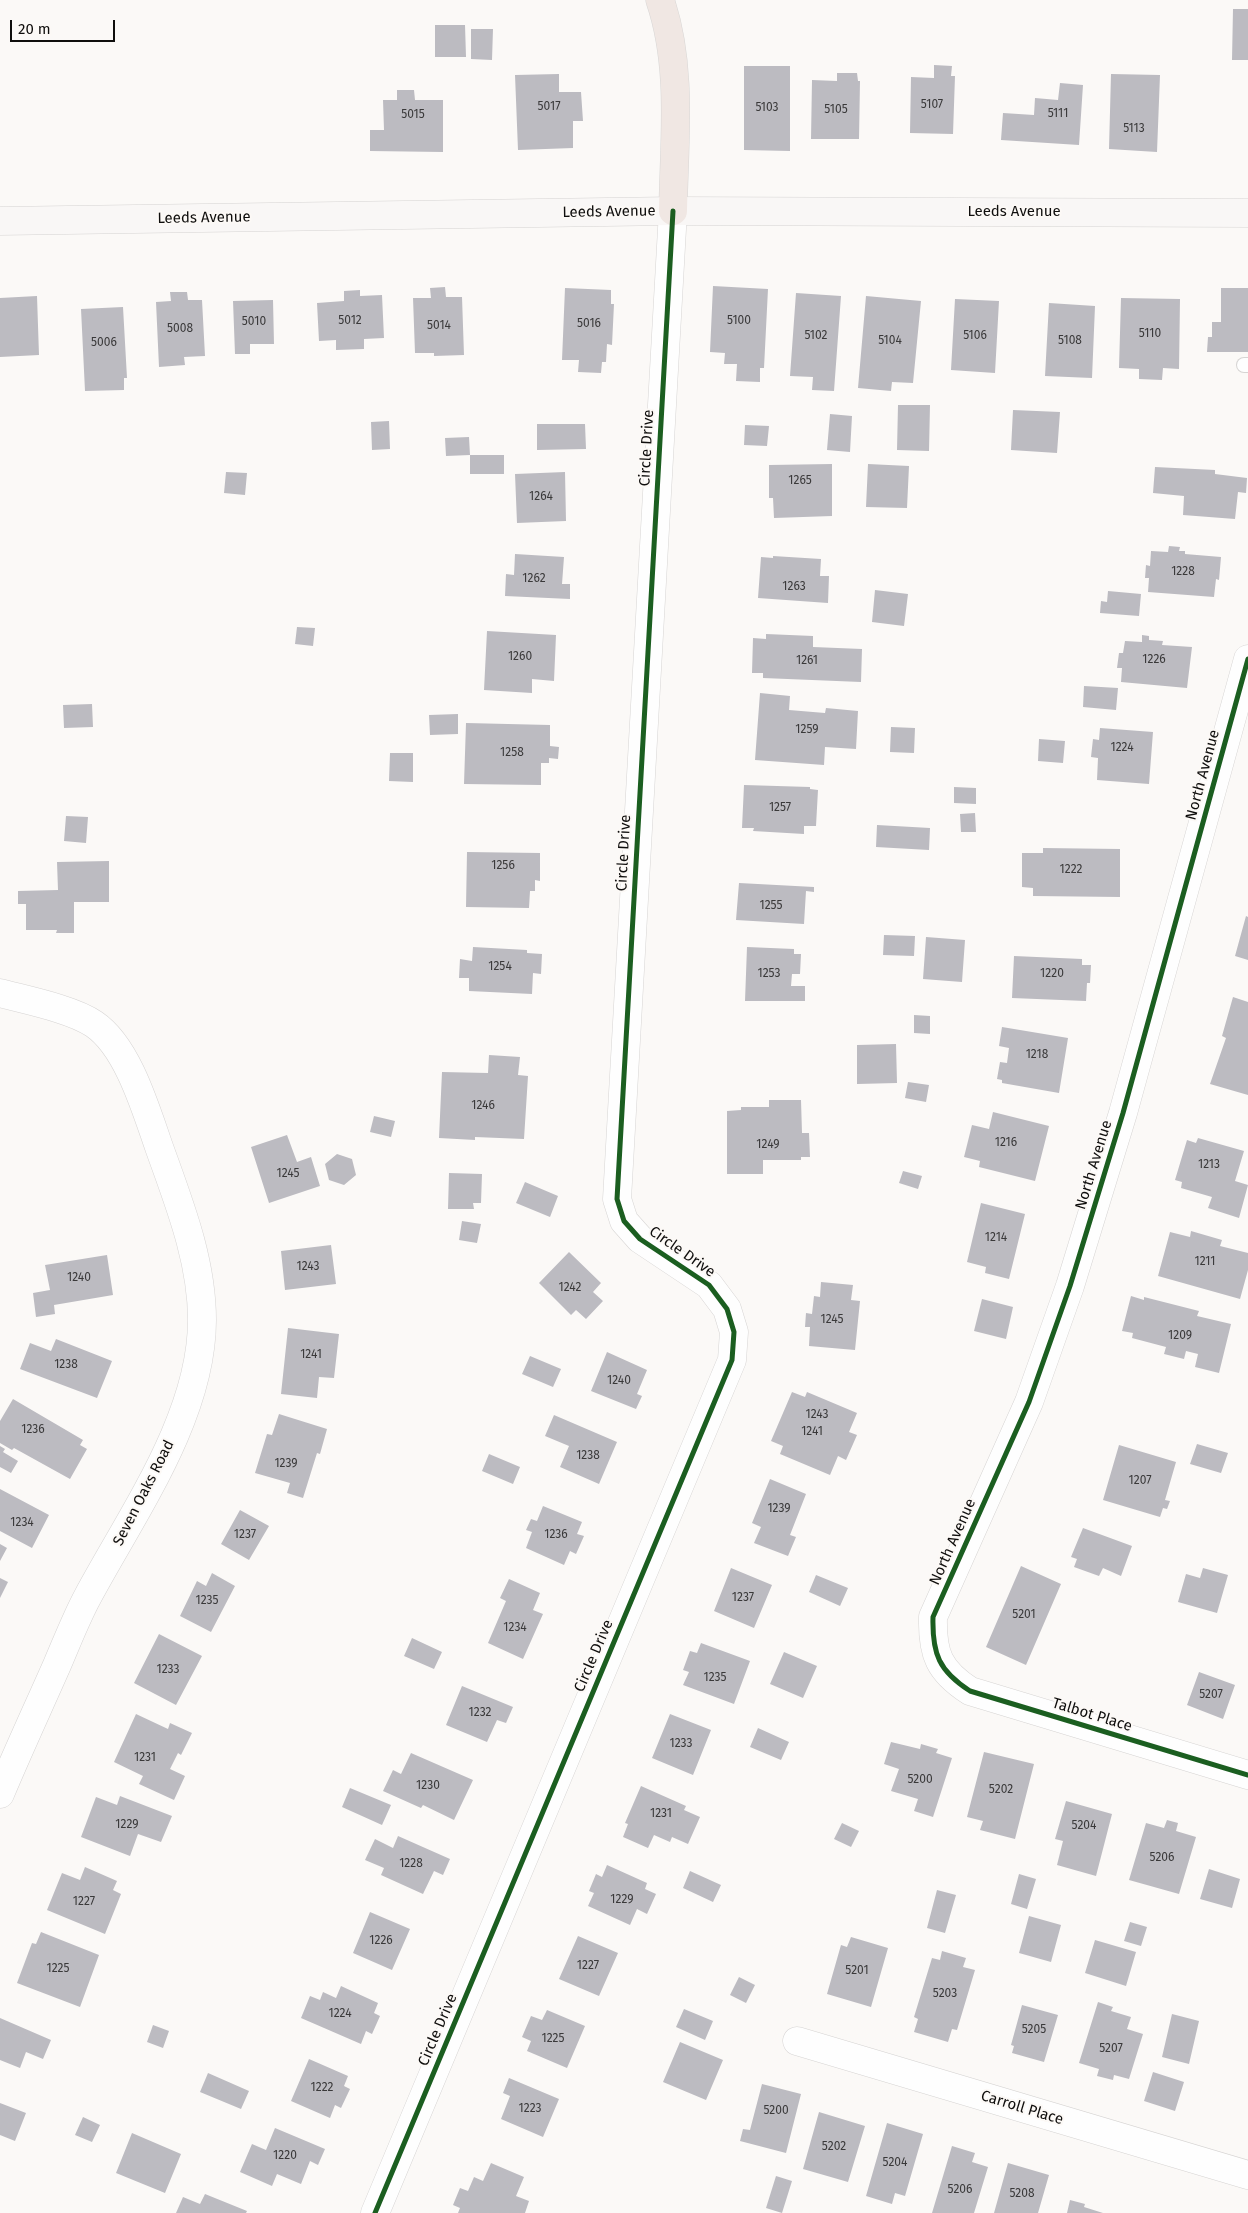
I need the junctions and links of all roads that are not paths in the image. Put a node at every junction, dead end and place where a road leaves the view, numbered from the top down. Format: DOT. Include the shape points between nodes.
graph roads {
  1 [pos="660,0"];
  2 [pos="674,211"];
  3 [pos="1248,213"];
  4 [pos="0,222"];
  5 [pos="1248,659"];
  6 [pos="0,993"];
  7 [pos="939,1663"];
  8 [pos="1248,1775"];
  9 [pos="0,1794"];
  10 [pos="797,2041"];
  11 [pos="1248,2175"];
  12 [pos="375,2213"];
  1 -- 2 [label="highway" via="675,76"];
  2 -- 3 [label="street, Leeds Avenue"];
  2 -- 4 [label="street, Leeds Avenue"];
  2 -- 12 [label="street, Circle Drive" via="617,1199 624,1221 640,1239 709,1285 727,1309 734,1332 732,1360"];
  5 -- 7 [label="street, North Avenue" via="1123,1112 1070,1286 1028,1402 933,1617 932,1641"];
  6 -- 9 [label="street, Seven Oaks Road" via="56,1008 94,1024 118,1049 134,1078 180,1205 195,1260 202,1320 197,1366 182,1416 160,1467 87,1598"];
  7 -- 8 [label="street, Talbot Place" via="952,1680 970,1691"];
  10 -- 11 [label="street, Carroll Place"];
}
